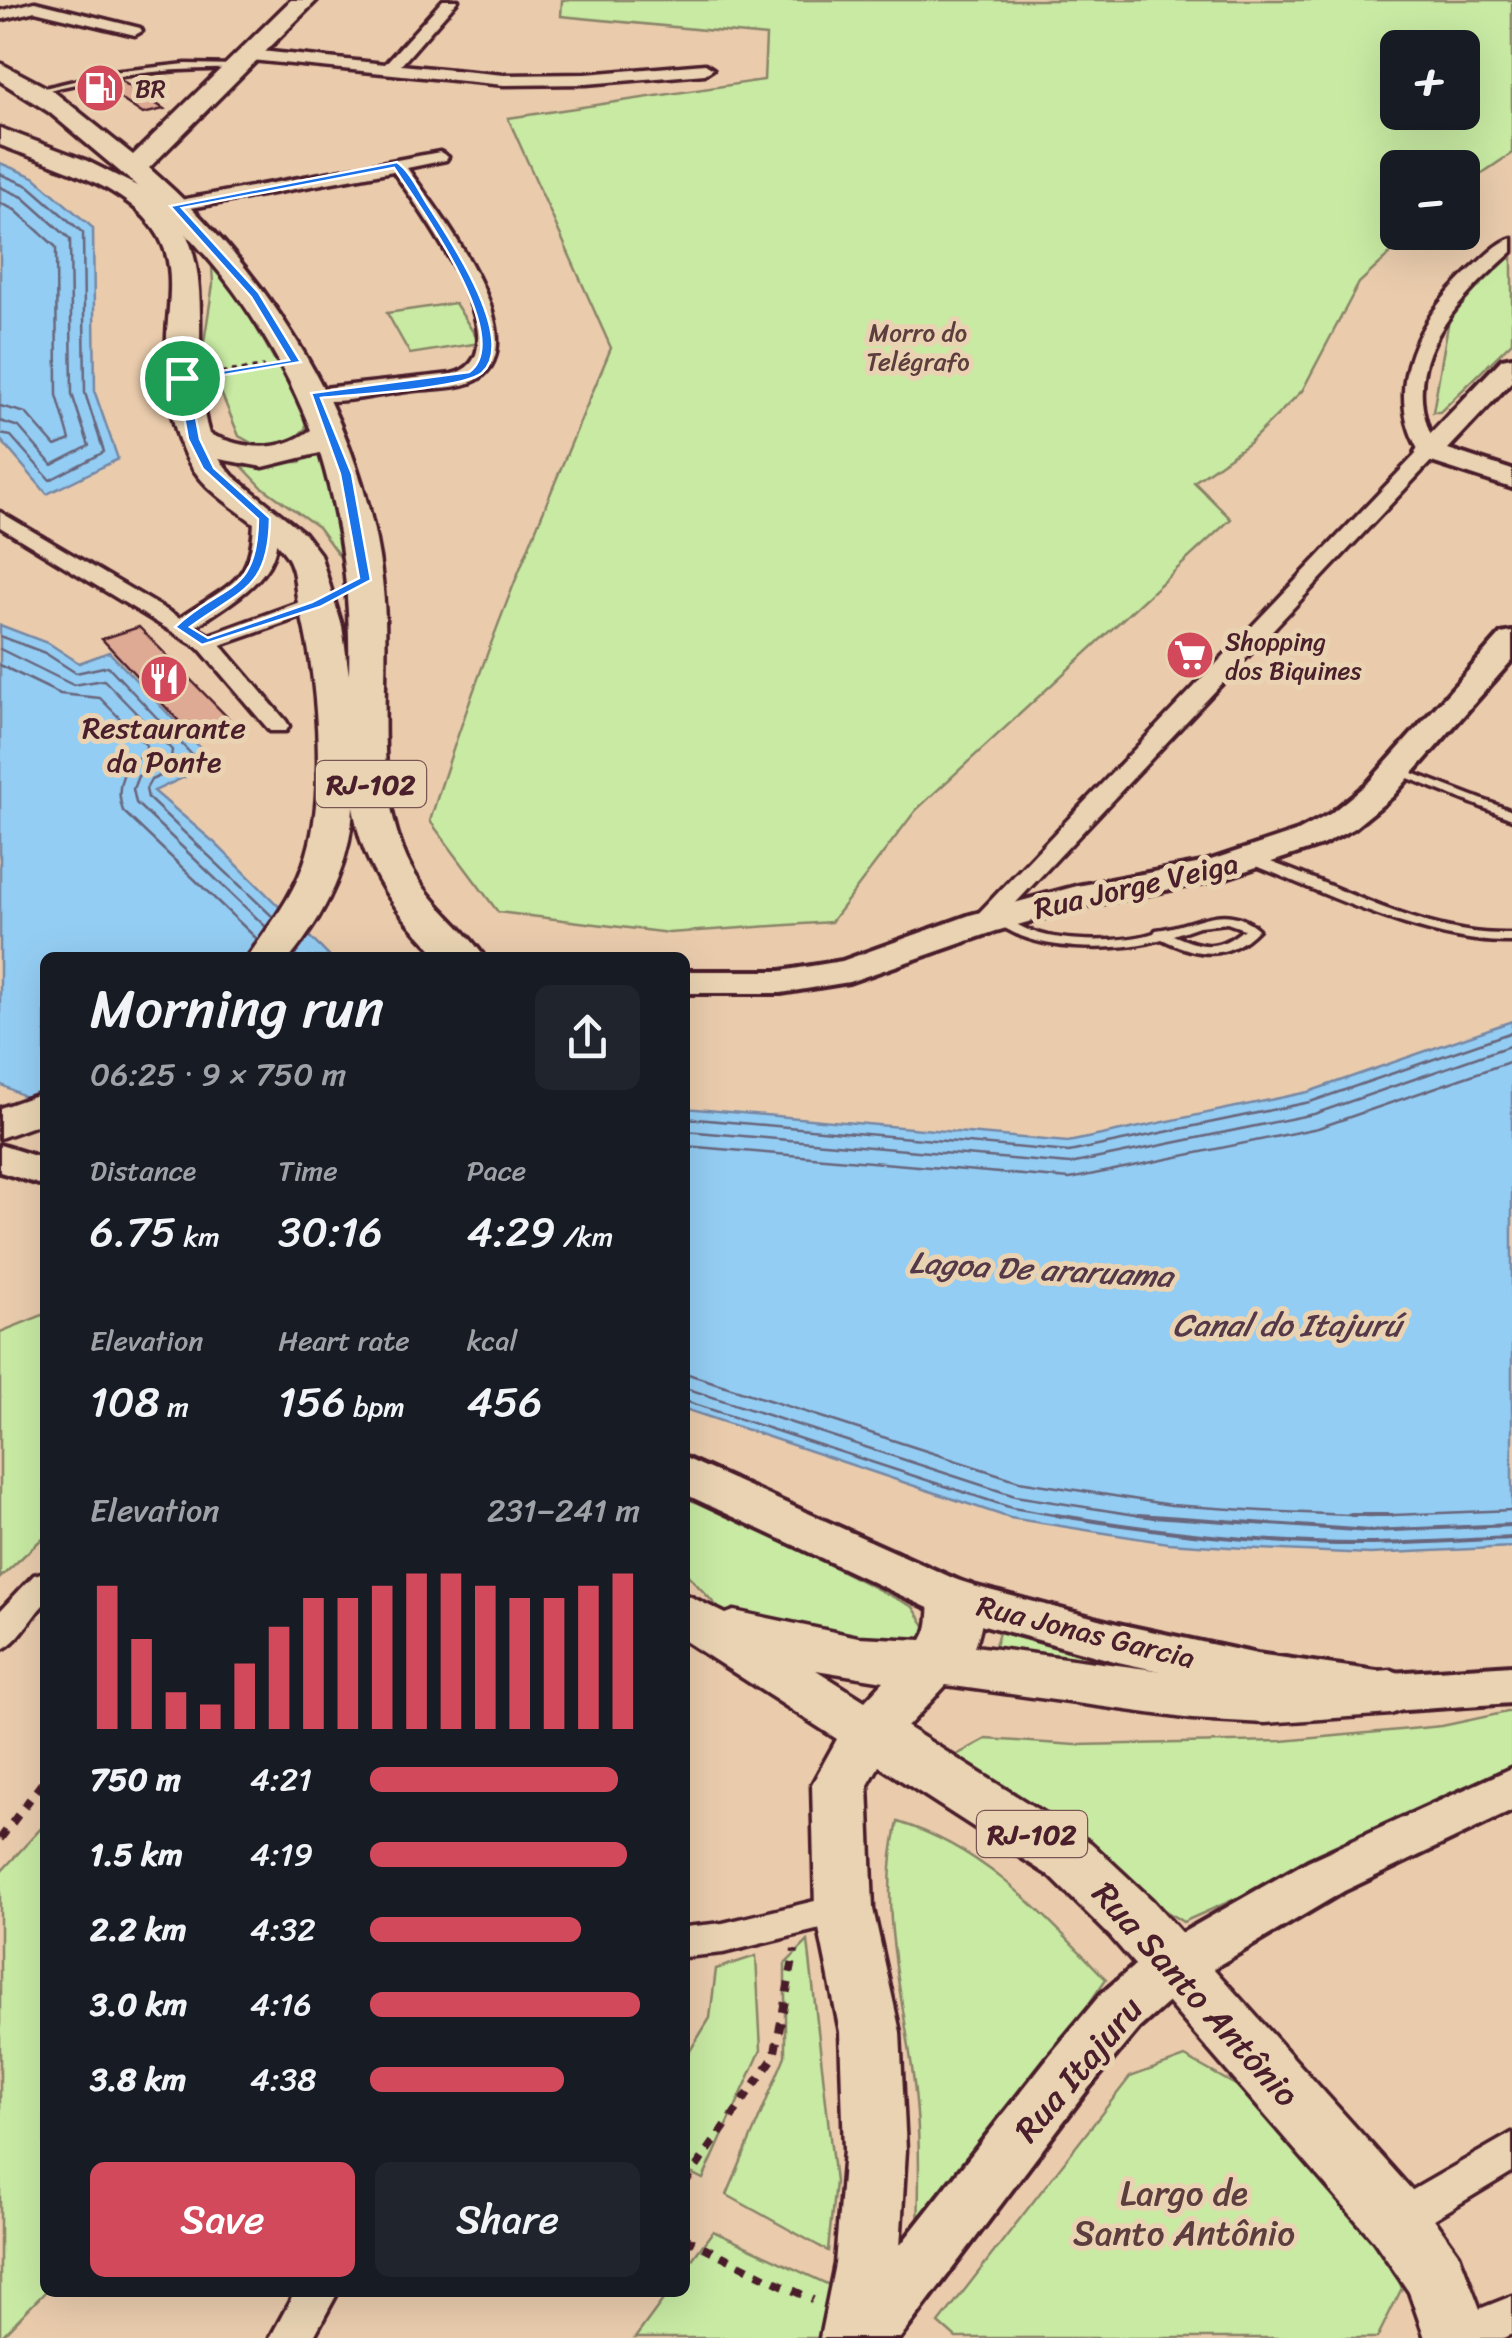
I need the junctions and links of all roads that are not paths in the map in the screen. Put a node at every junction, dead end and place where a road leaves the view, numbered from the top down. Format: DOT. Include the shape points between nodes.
graph roads {
  1 [pos="305,0"];
  2 [pos="451,0"];
  3 [pos="0,16"];
  4 [pos="136,30"];
  5 [pos="245,61"];
  6 [pos="704,69"];
  7 [pos="388,70"];
  8 [pos="0,71"];
  9 [pos="36,92"];
  10 [pos="0,94"];
  11 [pos="179,128"];
  12 [pos="0,136"];
  13 [pos="104,144"];
  14 [pos="440,157"];
  15 [pos="397,164"];
  16 [pos="134,168"];
  17 [pos="175,206"];
  18 [pos="1512,242"];
  19 [pos="1512,365"];
  20 [pos="314,395"];
  21 [pos="328,433"];
  22 [pos="194,439"];
  23 [pos="1429,452"];
  24 [pos="1512,479"];
  25 [pos="0,518"];
  26 [pos="264,518"];
  27 [pos="365,580"];
  28 [pos="320,616"];
  29 [pos="181,627"];
  30 [pos="1512,641"];
  31 [pos="207,642"];
  32 [pos="278,726"];
  33 [pos="1397,770"];
  34 [pos="1512,815"];
  35 [pos="1253,860"];
  36 [pos="990,921"];
  37 [pos="1160,933"];
  38 [pos="1512,938"];
  39 [pos="271,952"];
  40 [pos="459,952"];
  41 [pos="690,982"];
  42 [pos="40,1108"];
  43 [pos="0,1124"];
  44 [pos="0,1158"];
  45 [pos="40,1171"];
  46 [pos="690,1477"];
  47 [pos="40,1589"];
  48 [pos="954,1599"];
  49 [pos="696,1620"];
  50 [pos="0,1637"];
  51 [pos="933,1662"];
  52 [pos="1512,1684"];
  53 [pos="1391,1692"];
  54 [pos="871,1730"];
  55 [pos="1512,1788"];
  56 [pos="822,1915"];
  57 [pos="690,1941"];
  58 [pos="1173,1965"];
  59 [pos="1512,2151"];
  60 [pos="1397,2220"];
  61 [pos="315,2297"];
  62 [pos="1512,2315"];
  63 [pos="858,2334"];
  64 [pos="290,2338"];
  65 [pos="1458,2338"];
  1 -- 5 [label="main road"];
  2 -- 7 [label="street"];
  3 -- 4 [label="street" via="40,6"];
  5 -- 7 [label="street"];
  5 -- 9 [label="lane" via="122,70"];
  5 -- 11 [label="main road"];
  6 -- 7 [label="street" via="543,80"];
  8 -- 9 [label="main road, RJ-102"];
  9 -- 10 [label="main road"];
  9 -- 13 [label="main road, RJ-102"];
  11 -- 13 [label="main road"];
  11 -- 16 [label="main road"];
  12 -- 22 [label="main road, RJ-102" via="123,189 170,231 183,272 182,378"];
  13 -- 16 [label="main road, RJ-102"];
  14 -- 15 [label="street"];
  15 -- 17 [label="street"];
  15 -- 20 [label="street" via="472,285 486,333 484,362 452,380"];
  16 -- 17 [label="main road, RJ-102"];
  17 -- 20 [label="main road, RJ-102" via="255,296"];
  18 -- 23 [label="street" via="1425,332 1412,418"];
  19 -- 23 [label="main road"];
  20 -- 21 [label="main road, RJ-102"];
  21 -- 22 [label="main road" via="307,450 272,458 226,453"];
  21 -- 27 [label="main road, RJ-102" via="346,474"];
  22 -- 26 [label="main road, RJ-102" via="208,469"];
  23 -- 24 [label="main road"];
  23 -- 36 [label="street"];
  25 -- 29 [label="street"];
  26 -- 28 [label="main road, RJ-102" via="305,556"];
  26 -- 29 [label="street" via="255,575"];
  27 -- 28 [label="main road"];
  27 -- 40 [label="main road, RJ-102" via="374,811 399,884"];
  28 -- 31 [label="street"];
  28 -- 39 [label="main road, RJ-102" via="330,688 331,837 309,900"];
  29 -- 31 [label="street"];
  30 -- 33 [label="main road, Rua Jorge Veiga"];
  31 -- 32 [label="street"];
  33 -- 34 [label="lane"];
  33 -- 35 [label="main road, Rua Jorge Veiga" via="1342,821"];
  35 -- 36 [label="main road, Rua Jorge Veiga"];
  35 -- 38 [label="lane" via="1448,933"];
  36 -- 37 [label="lane" via="1032,936 1140,941"];
  36 -- 41 [label="main road, Rua Jorge Veiga" via="849,971 781,982"];
  37 -- 37 [label="lane" via="1206,951 1224,950 1252,928 1211,920"];
  42 -- 43 [label="main road"];
  44 -- 45 [label="main road"];
  46 -- 48 [label="main road, Rua Jonas Garcia"];
  47 -- 50 [label="street"];
  48 -- 51 [label="main road" via="957,1624 948,1648"];
  48 -- 53 [label="main road, Rua Jonas Garcia" via="1257,1674"];
  49 -- 51 [label="main road" via="826,1652"];
  49 -- 54 [label="main road, Rua Santo Antônio / RJ-102"];
  51 -- 53 [label="main road" via="1192,1697"];
  51 -- 54 [label="main road"];
  52 -- 53 [label="main road, Rua Jonas Garcia"];
  54 -- 56 [label="main road" via="840,1784"];
  54 -- 58 [label="main road, Rua Santo Antônio / RJ-102" via="1071,1860"];
  55 -- 58 [label="main road, Rua Itajuru" via="1326,1876"];
  56 -- 57 [label="street"];
  56 -- 63 [label="main road" via="870,2032 876,2150"];
  58 -- 60 [label="main road, Rua Santo Antônio / RJ-102"];
  58 -- 63 [label="main road, Rua Itajuru" via="1120,2012"];
  59 -- 60 [label="street"];
  60 -- 65 [label="main road, Rua Santo Antônio / RJ-102" via="1436,2276"];
  61 -- 64 [label="street"];
  62 -- 65 [label="street"];
}
